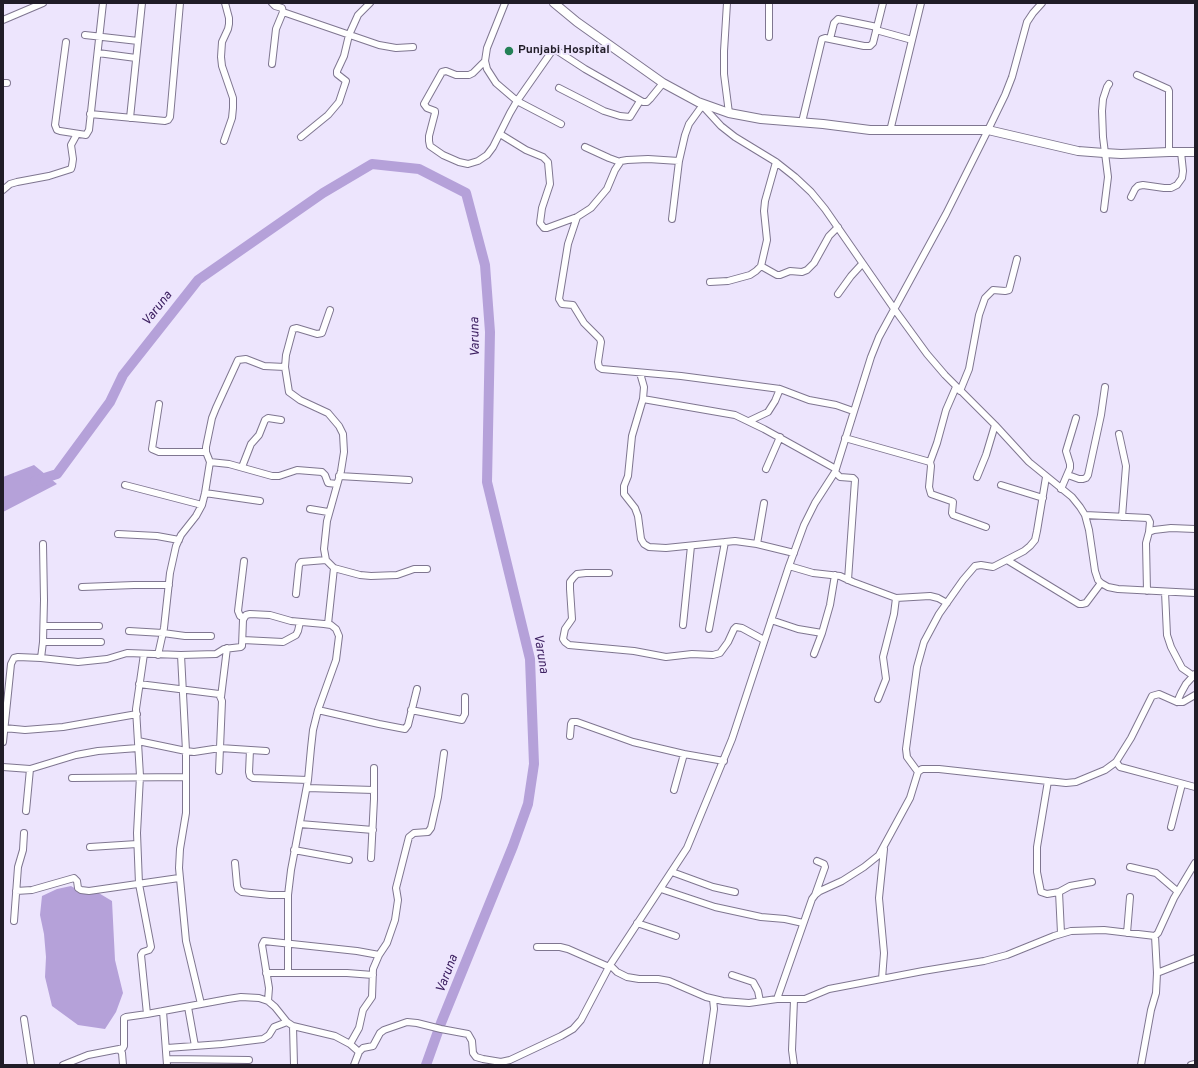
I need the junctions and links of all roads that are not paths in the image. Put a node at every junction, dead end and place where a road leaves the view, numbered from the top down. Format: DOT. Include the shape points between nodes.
graph roads {
  1 [pos="43,3"];
  2 [pos="103,3"];
  3 [pos="142,3"];
  4 [pos="180,3"];
  5 [pos="225,3"];
  6 [pos="272,3"];
  7 [pos="370,3"];
  8 [pos="505,3"];
  9 [pos="554,3"];
  10 [pos="727,3"];
  11 [pos="769,3"];
  12 [pos="883,3"];
  13 [pos="920,3"];
  14 [pos="1042,3"];
  15 [pos="283,12"];
  16 [pos="3,20"];
  17 [pos="876,28"];
  18 [pos="85,35"];
  19 [pos="348,35"];
  20 [pos="100,36"];
  21 [pos="769,37"];
  22 [pos="830,39"];
  23 [pos="912,40"];
  24 [pos="138,41"];
  25 [pos="66,42"];
  26 [pos="413,46"];
  27 [pos="98,54"];
  28 [pos="136,58"];
  29 [pos="485,61"];
  30 [pos="272,64"];
  31 [pos="1137,75"];
  32 [pos="663,83"];
  33 [pos="1109,84"];
  34 [pos="559,88"];
  35 [pos="517,101"];
  36 [pos="640,101"];
  37 [pos="700,104"];
  38 [pos="729,113"];
  39 [pos="90,114"];
  40 [pos="130,118"];
  41 [pos="802,122"];
  42 [pos="561,124"];
  43 [pos="988,130"];
  44 [pos="890,131"];
  45 [pos="77,134"];
  46 [pos="500,134"];
  47 [pos="301,137"];
  48 [pos="224,141"];
  49 [pos="585,147"];
  50 [pos="1169,152"];
  51 [pos="1181,152"];
  52 [pos="1195,152"];
  53 [pos="1104,154"];
  54 [pos="620,162"];
  55 [pos="679,162"];
  56 [pos="776,162"];
  57 [pos="3,190"];
  58 [pos="1132,197"];
  59 [pos="1104,209"];
  60 [pos="577,217"];
  61 [pos="672,219"];
  62 [pos="838,227"];
  63 [pos="1017,260"];
  64 [pos="862,264"];
  65 [pos="760,266"];
  66 [pos="710,282"];
  67 [pos="838,294"];
  68 [pos="330,310"];
  69 [pos="894,310"];
  70 [pos="285,367"];
  71 [pos="640,373"];
  72 [pos="1105,387"];
  73 [pos="780,389"];
  74 [pos="958,389"];
  75 [pos="643,398"];
  76 [pos="159,404"];
  77 [pos="853,411"];
  78 [pos="1076,418"];
  79 [pos="281,420"];
  80 [pos="749,421"];
  81 [pos="995,425"];
  82 [pos="1119,434"];
  83 [pos="780,437"];
  84 [pos="845,438"];
  85 [pos="206,452"];
  86 [pos="210,462"];
  87 [pos="930,462"];
  88 [pos="242,467"];
  89 [pos="766,469"];
  90 [pos="835,470"];
  91 [pos="1068,475"];
  92 [pos="339,476"];
  93 [pos="977,477"];
  94 [pos="1046,477"];
  95 [pos="408,480"];
  96 [pos="338,484"];
  97 [pos="125,485"];
  98 [pos="1001,485"];
  99 [pos="1061,489"];
  100 [pos="205,493"];
  101 [pos="1043,498"];
  102 [pos="260,501"];
  103 [pos="764,503"];
  104 [pos="202,505"];
  105 [pos="310,509"];
  106 [pos="328,512"];
  107 [pos="1085,515"];
  108 [pos="1122,517"];
  109 [pos="986,527"];
  110 [pos="1195,529"];
  111 [pos="1150,532"];
  112 [pos="118,534"];
  113 [pos="179,540"];
  114 [pos="725,542"];
  115 [pos="43,544"];
  116 [pos="757,544"];
  117 [pos="691,546"];
  118 [pos="794,553"];
  119 [pos="326,560"];
  120 [pos="1007,560"];
  121 [pos="244,561"];
  122 [pos="789,566"];
  123 [pos="334,568"];
  124 [pos="427,569"];
  125 [pos="609,573"];
  126 [pos="835,575"];
  127 [pos="848,580"];
  128 [pos="1101,583"];
  129 [pos="169,585"];
  130 [pos="82,587"];
  131 [pos="1147,591"];
  132 [pos="1165,592"];
  133 [pos="1195,593"];
  134 [pos="296,594"];
  135 [pos="896,598"];
  136 [pos="947,603"];
  137 [pos="244,617"];
  138 [pos="771,620"];
  139 [pos="300,622"];
  140 [pos="328,624"];
  141 [pos="683,625"];
  142 [pos="44,626"];
  143 [pos="100,626"];
  144 [pos="709,629"];
  145 [pos="129,631"];
  146 [pos="822,632"];
  147 [pos="163,633"];
  148 [pos="211,636"];
  149 [pos="243,640"];
  150 [pos="764,640"];
  151 [pos="43,642"];
  152 [pos="101,642"];
  153 [pos="227,648"];
  154 [pos="144,654"];
  155 [pos="814,654"];
  156 [pos="158,655"];
  157 [pos="181,656"];
  158 [pos="41,658"];
  159 [pos="1194,676"];
  160 [pos="139,684"];
  161 [pos="183,689"];
  162 [pos="417,689"];
  163 [pos="1195,695"];
  164 [pos="221,697"];
  165 [pos="465,697"];
  166 [pos="878,699"];
  167 [pos="1177,702"];
  168 [pos="318,710"];
  169 [pos="411,710"];
  170 [pos="136,714"];
  171 [pos="4,728"];
  172 [pos="570,736"];
  173 [pos="138,741"];
  174 [pos="3,742"];
  175 [pos="138,748"];
  176 [pos="220,748"];
  177 [pos="250,750"];
  178 [pos="186,751"];
  179 [pos="266,751"];
  180 [pos="444,753"];
  181 [pos="684,754"];
  182 [pos="724,761"];
  183 [pos="1116,762"];
  184 [pos="3,766"];
  185 [pos="374,768"];
  186 [pos="30,769"];
  187 [pos="219,771"];
  188 [pos="918,772"];
  189 [pos="140,776"];
  190 [pos="186,777"];
  191 [pos="72,778"];
  192 [pos="308,780"];
  193 [pos="1048,781"];
  194 [pos="1182,784"];
  195 [pos="1195,787"];
  196 [pos="307,788"];
  197 [pos="374,790"];
  198 [pos="674,790"];
  199 [pos="26,811"];
  200 [pos="300,824"];
  201 [pos="1171,827"];
  202 [pos="373,830"];
  203 [pos="24,833"];
  204 [pos="137,844"];
  205 [pos="90,847"];
  206 [pos="884,847"];
  207 [pos="294,850"];
  208 [pos="372,858"];
  209 [pos="349,860"];
  210 [pos="817,861"];
  211 [pos="235,864"];
  212 [pos="1195,864"];
  213 [pos="1130,867"];
  214 [pos="672,872"];
  215 [pos="179,878"];
  216 [pos="1092,882"];
  217 [pos="139,884"];
  218 [pos="661,890"];
  219 [pos="16,891"];
  220 [pos="1177,891"];
  221 [pos="734,892"];
  222 [pos="1059,892"];
  223 [pos="288,895"];
  224 [pos="815,895"];
  225 [pos="1130,897"];
  226 [pos="14,920"];
  227 [pos="637,923"];
  228 [pos="803,923"];
  229 [pos="1061,933"];
  230 [pos="1127,933"];
  231 [pos="676,936"];
  232 [pos="1155,936"];
  233 [pos="289,943"];
  234 [pos="537,947"];
  235 [pos="379,955"];
  236 [pos="1195,958"];
  237 [pos="610,966"];
  238 [pos="266,973"];
  239 [pos="288,973"];
  240 [pos="1157,973"];
  241 [pos="373,975"];
  242 [pos="732,975"];
  243 [pos="882,979"];
  244 [pos="713,999"];
  245 [pos="776,999"];
  246 [pos="760,1000"];
  247 [pos="794,1000"];
  248 [pos="268,1001"];
  249 [pos="201,1004"];
  250 [pos="188,1007"];
  251 [pos="163,1011"];
  252 [pos="147,1014"];
  253 [pos="24,1019"];
  254 [pos="287,1022"];
  255 [pos="294,1026"];
  256 [pos="350,1044"];
  257 [pos="195,1046"];
  258 [pos="166,1048"];
  259 [pos="119,1049"];
  260 [pos="359,1052"];
  261 [pos="249,1060"];
  262 [pos="167,1062"];
  263 [pos="215,1062"];
  264 [pos="1195,1064"];
  265 [pos="31,1065"];
  266 [pos="63,1065"];
  267 [pos="123,1065"];
  268 [pos="294,1065"];
  269 [pos="354,1065"];
  270 [pos="706,1065"];
  271 [pos="794,1065"];
  272 [pos="1141,1065"];
  273 [pos="1190,1065"];
  1 -- 16 [label="street"];
  2 -- 20 [label="street"];
  3 -- 24 [label="street"];
  4 -- 40 [label="street" via="170,117 165,121"];
  5 -- 48 [label="street" via="229,24 222,42 221,57 232,94 233,108"];
  6 -- 15 [label="street" via="282,8"];
  7 -- 19 [label="street" via="358,15"];
  8 -- 29 [label="street" via="487,48"];
  9 -- 32 [label="street"];
  10 -- 38 [label="street" via="724,74"];
  11 -- 21 [label="street"];
  12 -- 17 [label="street"];
  13 -- 23 [label="street"];
  14 -- 43 [label="street" via="1027,22 1012,77"];
  15 -- 19 [label="street"];
  15 -- 30 [label="street" via="276,30"];
  17 -- 22 [label="street" via="870,46"];
  17 -- 22 [label="street" via="838,19 834,23"];
  17 -- 23 [label="street"];
  18 -- 20 [label="street"];
  19 -- 26 [label="street" via="386,47"];
  19 -- 47 [label="street" via="344,56 337,71 337,74 346,81 339,102 328,115"];
  20 -- 24 [label="street"];
  20 -- 27 [label="street"];
  22 -- 41 [label="street" via="820,41"];
  23 -- 44 [label="street"];
  24 -- 28 [label="street"];
  25 -- 45 [label="street" via="55,125 57,130"];
  27 -- 28 [label="street"];
  27 -- 39 [label="street"];
  28 -- 40 [label="street"];
  29 -- 35 [label="street" via="496,83"];
  29 -- 46 [label="street" via="469,75 442,72 424,104 436,114 429,142 430,146 443,155 468,164 487,155"];
  31 -- 50 [label="street" via="1169,91"];
  32 -- 36 [label="street" via="647,102"];
  32 -- 37 [label="street"];
  33 -- 53 [label="street" via="1103,99"];
  34 -- 36 [label="street" via="604,111 620,116 630,117"];
  35 -- 36 [label="street" via="550,52 554,50"];
  35 -- 42 [label="street"];
  35 -- 46 [label="street"];
  37 -- 38 [label="street"];
  37 -- 55 [label="street" via="685,135"];
  37 -- 56 [label="street" via="735,137"];
  38 -- 41 [label="street" via="761,119"];
  39 -- 40 [label="street"];
  39 -- 45 [label="street" via="87,134"];
  41 -- 44 [label="street"];
  43 -- 44 [label="street"];
  43 -- 53 [label="street" via="1078,151"];
  43 -- 69 [label="street"];
  45 -- 57 [label="street" via="72,145 73,159 70,169 10,184"];
  46 -- 60 [label="street" via="548,162 550,184 542,208 541,226 547,228"];
  49 -- 54 [label="street"];
  50 -- 51 [label="street"];
  50 -- 53 [label="street"];
  51 -- 52 [label="street"];
  51 -- 58 [label="street" via="1183,171 1177,185 1171,188 1138,186"];
  53 -- 59 [label="street" via="1108,177"];
  54 -- 55 [label="street" via="648,159"];
  54 -- 60 [label="street" via="602,197"];
  55 -- 61 [label="street"];
  56 -- 62 [label="street" via="811,192"];
  56 -- 65 [label="street" via="765,201 767,240"];
  60 -- 71 [label="street" via="568,244 560,301 562,304 573,306 584,324 600,339 599,367"];
  62 -- 64 [label="street"];
  62 -- 65 [label="street" via="829,236 814,263 807,270 777,275"];
  63 -- 74 [label="street" via="1009,290 993,290 985,298 979,315 969,369"];
  64 -- 67 [label="street"];
  64 -- 69 [label="street"];
  65 -- 66 [label="street" via="750,276"];
  68 -- 70 [label="street" via="322,333 293,329"];
  69 -- 74 [label="street" via="927,354"];
  69 -- 77 [label="street" via="871,356"];
  70 -- 85 [label="street" via="264,366 246,359 238,360 212,418"];
  70 -- 92 [label="street" via="292,396 328,413 343,434 344,452"];
  71 -- 73 [label="street"];
  71 -- 75 [label="street" via="644,387"];
  72 -- 91 [label="street" via="1088,475 1079,479"];
  73 -- 77 [label="street"];
  73 -- 80 [label="street" via="768,412"];
  74 -- 81 [label="street"];
  74 -- 87 [label="street" via="946,410"];
  75 -- 80 [label="street" via="729,413"];
  75 -- 117 [label="street" via="632,436 624,494 635,508 644,544 657,548"];
  76 -- 85 [label="street" via="152,449 159,452"];
  77 -- 84 [label="street"];
  78 -- 91 [label="street" via="1066,451 1070,464"];
  79 -- 88 [label="street" via="265,420 259,436 250,444"];
  80 -- 83 [label="street"];
  81 -- 93 [label="street"];
  81 -- 94 [label="street" via="1018,452"];
  82 -- 108 [label="street" via="1126,466"];
  83 -- 89 [label="street"];
  83 -- 90 [label="street"];
  84 -- 87 [label="street"];
  84 -- 90 [label="street"];
  85 -- 86 [label="street"];
  86 -- 88 [label="street"];
  86 -- 100 [label="street"];
  87 -- 109 [label="street" via="931,494 951,500 953,515"];
  88 -- 96 [label="street" via="279,476 297,470 322,472 328,483"];
  90 -- 118 [label="street" via="809,513"];
  90 -- 127 [label="street" via="840,477 855,480"];
  91 -- 99 [label="street"];
  92 -- 95 [label="street"];
  92 -- 96 [label="street"];
  94 -- 99 [label="street"];
  94 -- 101 [label="street"];
  96 -- 106 [label="street"];
  97 -- 104 [label="street"];
  98 -- 101 [label="street"];
  99 -- 107 [label="street" via="1072,497"];
  100 -- 102 [label="street"];
  100 -- 104 [label="street"];
  101 -- 120 [label="street" via="1035,540 1024,551"];
  103 -- 116 [label="street"];
  104 -- 113 [label="street"];
  105 -- 106 [label="street"];
  106 -- 119 [label="street" via="324,549"];
  107 -- 108 [label="street"];
  107 -- 128 [label="street" via="1095,571"];
  108 -- 111 [label="street" via="1148,518"];
  110 -- 111 [label="street" via="1171,528"];
  111 -- 131 [label="street" via="1146,543"];
  112 -- 113 [label="street"];
  113 -- 129 [label="street" via="173,556"];
  114 -- 116 [label="street"];
  114 -- 117 [label="street"];
  114 -- 144 [label="street"];
  115 -- 142 [label="street"];
  116 -- 118 [label="street"];
  117 -- 141 [label="street"];
  118 -- 122 [label="street"];
  119 -- 123 [label="street"];
  119 -- 134 [label="street" via="301,562"];
  120 -- 128 [label="street" via="1079,604 1086,602"];
  120 -- 136 [label="street" via="993,567 981,564 975,566"];
  121 -- 137 [label="street" via="238,611 240,616"];
  122 -- 126 [label="street" via="813,573"];
  122 -- 138 [label="street"];
  123 -- 124 [label="street" via="371,576 397,576 414,569"];
  123 -- 140 [label="street"];
  125 -- 150 [label="street" via="577,574 570,582 572,619 565,629 565,642 666,657 720,653 736,627"];
  126 -- 127 [label="street"];
  126 -- 146 [label="street"];
  127 -- 135 [label="street"];
  128 -- 131 [label="street" via="1118,589"];
  129 -- 130 [label="street"];
  129 -- 147 [label="street"];
  131 -- 132 [label="street"];
  132 -- 133 [label="street"];
  132 -- 159 [label="street" via="1171,648 1182,668"];
  135 -- 136 [label="street" via="930,596"];
  135 -- 166 [label="street" via="883,657 886,679"];
  136 -- 188 [label="street" via="924,642 917,667 906,748 907,757"];
  137 -- 139 [label="street" via="250,614 270,615"];
  137 -- 149 [label="street"];
  138 -- 146 [label="street" via="798,629"];
  138 -- 150 [label="street"];
  139 -- 140 [label="street"];
  139 -- 149 [label="street" via="296,635 283,642"];
  140 -- 168 [label="street" via="336,629 339,646"];
  142 -- 143 [label="street"];
  142 -- 151 [label="street"];
  145 -- 147 [label="street"];
  146 -- 155 [label="street"];
  147 -- 148 [label="street"];
  147 -- 156 [label="street"];
  149 -- 153 [label="street" via="241,647"];
  150 -- 182 [label="street"];
  151 -- 152 [label="street"];
  151 -- 158 [label="street"];
  153 -- 157 [label="street" via="216,654"];
  153 -- 164 [label="street"];
  154 -- 156 [label="street"];
  154 -- 158 [label="street" via="127,654 78,662"];
  154 -- 160 [label="street"];
  156 -- 157 [label="street"];
  157 -- 161 [label="street"];
  158 -- 171 [label="street" via="18,657 12,660"];
  159 -- 167 [label="street"];
  160 -- 161 [label="street"];
  160 -- 170 [label="street"];
  161 -- 164 [label="street" via="216,693"];
  161 -- 178 [label="street"];
  162 -- 169 [label="street"];
  163 -- 167 [label="street" via="1183,702"];
  164 -- 176 [label="street"];
  165 -- 169 [label="street" via="465,714 462,720"];
  167 -- 183 [label="street" via="1159,694 1152,696"];
  168 -- 169 [label="street" via="402,729 408,726"];
  168 -- 192 [label="street" via="310,748"];
  170 -- 171 [label="street" via="63,727 25,730"];
  170 -- 173 [label="street"];
  171 -- 174 [label="street"];
  172 -- 181 [label="street" via="571,724 577,722 633,742"];
  173 -- 175 [label="street"];
  173 -- 178 [label="street"];
  175 -- 186 [label="street" via="76,755"];
  175 -- 189 [label="street"];
  176 -- 177 [label="street"];
  176 -- 178 [label="street"];
  176 -- 187 [label="street"];
  177 -- 179 [label="street"];
  177 -- 192 [label="street" via="249,772 253,778"];
  178 -- 190 [label="street"];
  180 -- 235 [label="street" via="438,797 430,828 428,832 414,833 409,837 396,888 398,900 395,920 387,943"];
  181 -- 182 [label="street"];
  181 -- 198 [label="street"];
  182 -- 214 [label="street" via="687,848"];
  183 -- 193 [label="street" via="1105,770 1076,782"];
  183 -- 194 [label="street" via="1124,768"];
  184 -- 186 [label="street"];
  185 -- 197 [label="street"];
  186 -- 199 [label="street"];
  188 -- 193 [label="street" via="928,769"];
  188 -- 206 [label="street" via="910,798"];
  189 -- 190 [label="street"];
  189 -- 191 [label="street"];
  189 -- 204 [label="street"];
  190 -- 215 [label="street" via="186,813 180,849"];
  192 -- 196 [label="street"];
  193 -- 222 [label="street" via="1037,847 1037,872 1041,892"];
  194 -- 195 [label="street"];
  194 -- 201 [label="street"];
  196 -- 197 [label="street"];
  196 -- 200 [label="street"];
  197 -- 202 [label="street"];
  200 -- 202 [label="street"];
  200 -- 207 [label="street"];
  202 -- 208 [label="street"];
  203 -- 219 [label="street"];
  204 -- 205 [label="street"];
  204 -- 217 [label="street"];
  206 -- 224 [label="street" via="864,867"];
  206 -- 243 [label="street" via="879,898 884,953"];
  207 -- 209 [label="street"];
  207 -- 223 [label="street"];
  210 -- 224 [label="street" via="825,867"];
  211 -- 223 [label="street" via="236,885 242,892"];
  212 -- 220 [label="street"];
  213 -- 220 [label="street" via="1156,873"];
  214 -- 218 [label="street"];
  214 -- 221 [label="street"];
  215 -- 217 [label="street"];
  215 -- 249 [label="street" via="186,941"];
  216 -- 222 [label="street" via="1070,886"];
  217 -- 219 [label="street" via="89,891 78,888 74,878 32,890"];
  217 -- 252 [label="street" via="151,947 141,955"];
  218 -- 227 [label="street"];
  218 -- 228 [label="street" via="715,907"];
  219 -- 226 [label="street"];
  220 -- 232 [label="street"];
  222 -- 229 [label="street"];
  223 -- 233 [label="street"];
  224 -- 228 [label="street"];
  225 -- 230 [label="street"];
  227 -- 231 [label="street"];
  227 -- 237 [label="street"];
  228 -- 245 [label="street"];
  229 -- 230 [label="street" via="1085,930"];
  229 -- 243 [label="street" via="984,962"];
  230 -- 232 [label="street"];
  232 -- 240 [label="street"];
  233 -- 235 [label="street"];
  233 -- 238 [label="street" via="262,942"];
  233 -- 239 [label="street"];
  234 -- 237 [label="street" via="560,947"];
  235 -- 241 [label="street"];
  236 -- 240 [label="street"];
  237 -- 244 [label="street" via="627,977 658,979"];
  237 -- 260 [label="street" via="574,1029 510,1060 501,1062 476,1057 468,1034 407,1022 384,1030 373,1046 363,1048"];
  238 -- 239 [label="street"];
  238 -- 248 [label="street"];
  239 -- 241 [label="street"];
  240 -- 272 [label="street" via="1156,993"];
  241 -- 256 [label="street" via="372,997 363,1010"];
  242 -- 246 [label="street" via="753,982"];
  243 -- 247 [label="street" via="829,989 805,999"];
  244 -- 246 [label="street" via="740,1003"];
  244 -- 270 [label="street" via="714,1009"];
  245 -- 246 [label="street"];
  245 -- 247 [label="street"];
  247 -- 271 [label="street"];
  248 -- 249 [label="street" via="241,997"];
  248 -- 254 [label="street"];
  249 -- 250 [label="street"];
  250 -- 251 [label="street"];
  250 -- 257 [label="street"];
  251 -- 252 [label="street"];
  251 -- 258 [label="street"];
  252 -- 259 [label="street" via="124,1018 124,1046"];
  253 -- 265 [label="street"];
  254 -- 255 [label="street"];
  254 -- 257 [label="street" via="274,1027 269,1035 262,1039"];
  255 -- 256 [label="street" via="330,1035"];
  255 -- 268 [label="street"];
  256 -- 260 [label="street"];
  257 -- 258 [label="street"];
  258 -- 262 [label="street"];
  259 -- 266 [label="street" via="88,1055"];
  259 -- 267 [label="street"];
  260 -- 269 [label="street"];
  261 -- 263 [label="street"];
  262 -- 263 [label="street"];
  264 -- 273 [label="street"];
}
